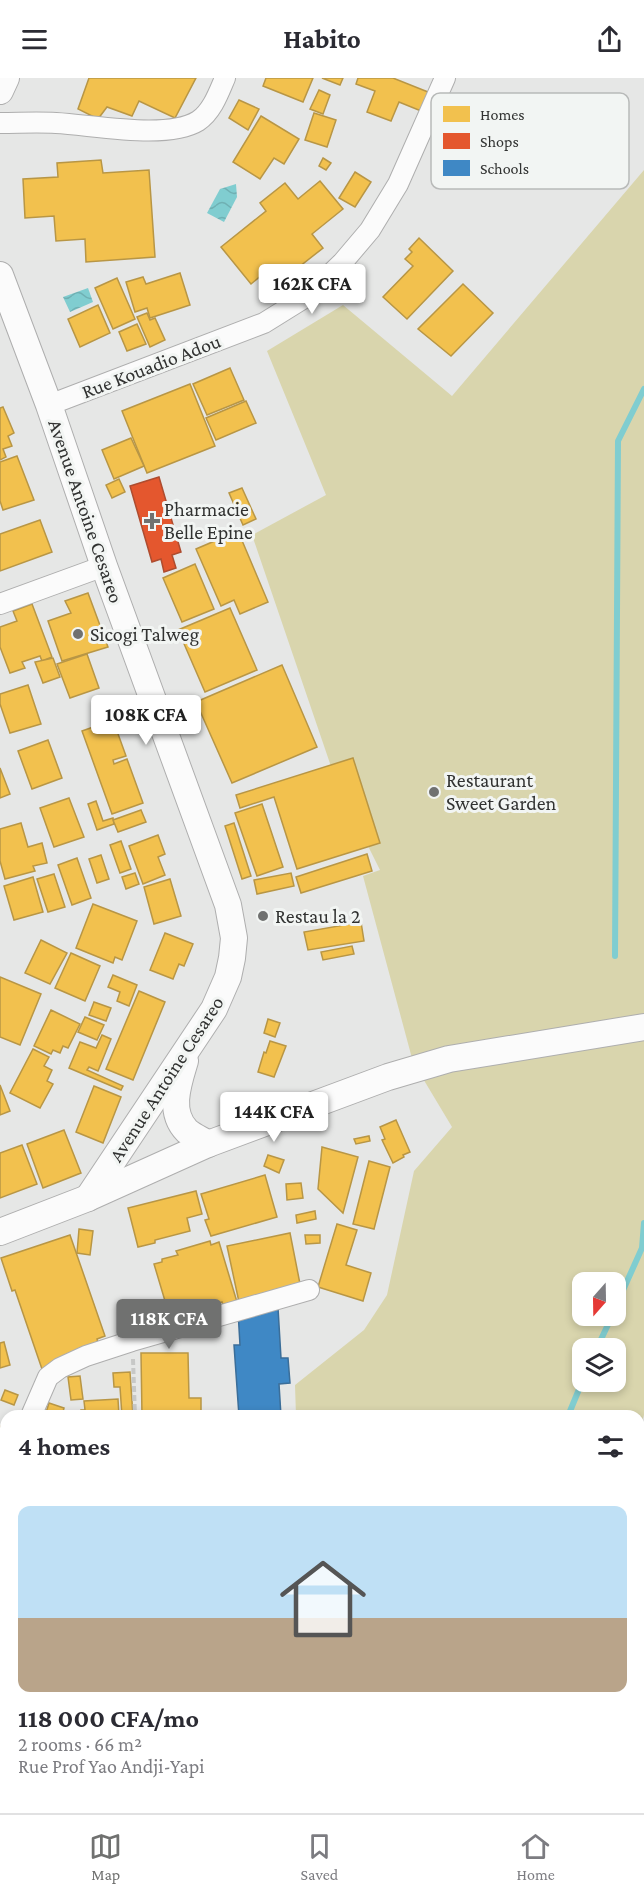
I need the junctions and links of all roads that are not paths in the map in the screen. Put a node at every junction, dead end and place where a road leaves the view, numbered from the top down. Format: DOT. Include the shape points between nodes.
graph roads {
  1 [pos="6,78"];
  2 [pos="225,78"];
  3 [pos="445,78"];
  4 [pos="0,91"];
  5 [pos="438,93"];
  6 [pos="431,110"];
  7 [pos="0,123"];
  8 [pos="0,275"];
  9 [pos="49,405"];
  10 [pos="104,566"];
  11 [pos="0,604"];
  12 [pos="644,1027"];
  13 [pos="190,1045"];
  14 [pos="208,1144"];
  15 [pos="88,1198"];
  16 [pos="0,1232"];
  17 [pos="309,1290"];
  18 [pos="34,1410"];
  1 -- 4 [label="street"];
  2 -- 7 [label="street" via="215,101 200,120 180,129"];
  3 -- 5 [label="street, Rue Kouadio Adou"];
  6 -- 9 [label="street, Rue Kouadio Adou" via="398,184 370,230 309,295 264,323"];
  8 -- 9 [label="street, Avenue Antoine Cesareo"];
  9 -- 10 [label="street, Avenue Antoine Cesareo"];
  10 -- 11 [label="street"];
  10 -- 13 [label="street, Avenue Antoine Cesareo" via="228,905 234,938 222,994"];
  12 -- 14 [label="street" via="449,1059 388,1077"];
  13 -- 14 [label="street" via="178,1087 177,1113 188,1131"];
  13 -- 15 [label="street, Avenue Antoine Cesareo"];
  14 -- 15 [label="street"];
  15 -- 16 [label="street"];
  17 -- 18 [label="street" via="86,1356 48,1377"];
}
